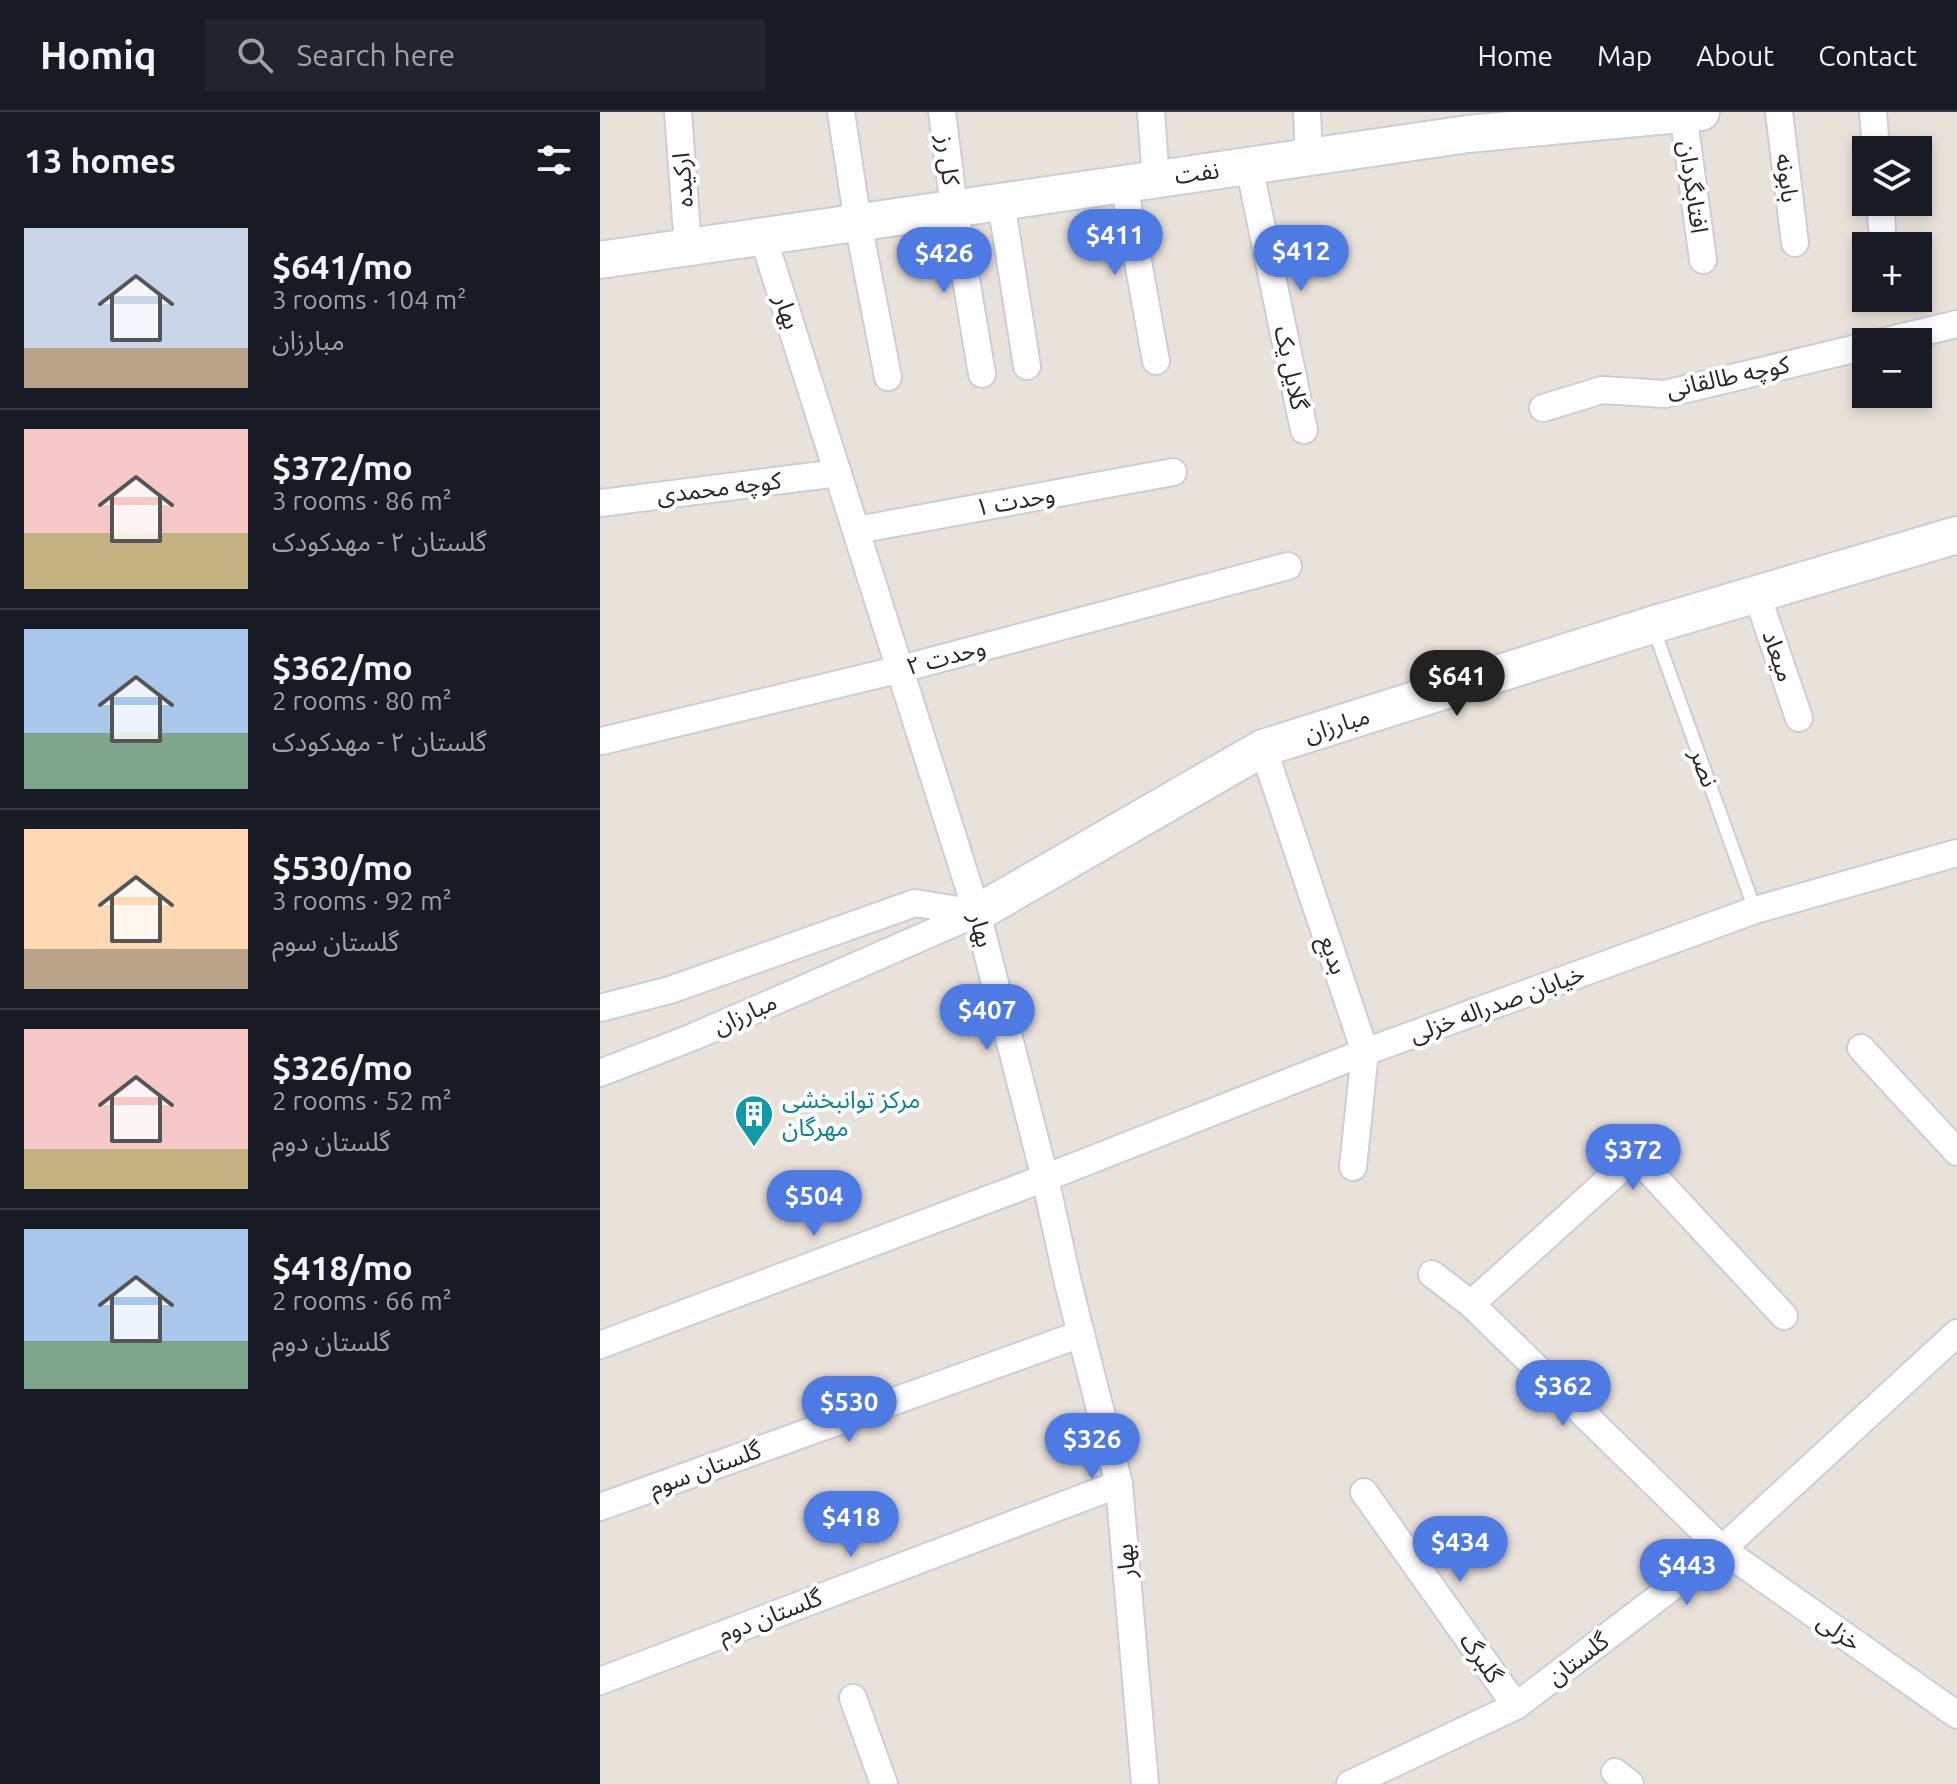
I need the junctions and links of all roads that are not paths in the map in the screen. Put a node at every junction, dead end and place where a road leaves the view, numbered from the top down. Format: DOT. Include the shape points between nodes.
graph roads {
  1 [pos="678,112"];
  2 [pos="841,112"];
  3 [pos="942,112"];
  4 [pos="1151,112"];
  5 [pos="1307,112"];
  6 [pos="1779,112"];
  7 [pos="1873,112"];
  8 [pos="1689,113"];
  9 [pos="1467,123"];
  10 [pos="1875,136"];
  11 [pos="1309,157"];
  12 [pos="1249,166"];
  13 [pos="1140,181"];
  14 [pos="1001,202"];
  15 [pos="954,208"];
  16 [pos="858,223"];
  17 [pos="763,237"];
  18 [pos="1795,243"];
  19 [pos="688,247"];
  20 [pos="600,260"];
  21 [pos="1703,260"];
  22 [pos="1957,324"];
  23 [pos="1932,330"];
  24 [pos="1852,349"];
  25 [pos="1156,361"];
  26 [pos="1027,366"];
  27 [pos="982,374"];
  28 [pos="888,377"];
  29 [pos="1543,408"];
  30 [pos="1304,430"];
  31 [pos="1173,472"];
  32 [pos="838,473"];
  33 [pos="600,503"];
  34 [pos="857,530"];
  35 [pos="1952,541"];
  36 [pos="1288,566"];
  37 [pos="1757,595"];
  38 [pos="1652,625"];
  39 [pos="901,669"];
  40 [pos="1799,718"];
  41 [pos="602,741"];
  42 [pos="1263,748"];
  43 [pos="1957,853"];
  44 [pos="1755,910"];
  45 [pos="977,913"];
  46 [pos="600,1008"];
  47 [pos="1861,1048"];
  48 [pos="1365,1052"];
  49 [pos="600,1073"];
  50 [pos="1957,1152"];
  51 [pos="1353,1167"];
  52 [pos="1045,1178"];
  53 [pos="1432,1274"];
  54 [pos="1471,1304"];
  55 [pos="1784,1316"];
  56 [pos="1957,1333"];
  57 [pos="1081,1334"];
  58 [pos="600,1345"];
  59 [pos="1119,1484"];
  60 [pos="1364,1492"];
  61 [pos="600,1507"];
  62 [pos="1722,1549"];
  63 [pos="600,1681"];
  64 [pos="853,1698"];
  65 [pos="1516,1706"];
  66 [pos="1957,1715"];
  67 [pos="884,1784"];
  68 [pos="1145,1784"];
  69 [pos="1350,1784"];
  1 -- 19 [label="street, ارکیده"];
  2 -- 16 [label="street"];
  3 -- 15 [label="street, کل رز"];
  4 -- 13 [label="street"];
  5 -- 11 [label="street"];
  6 -- 18 [label="street, بابونه"];
  7 -- 10 [label="street"];
  8 -- 9 [label="street, نفت"];
  8 -- 21 [label="street, افتابگردان"];
  9 -- 11 [label="street, نفت"];
  11 -- 12 [label="street, نفت"];
  12 -- 13 [label="street, نفت"];
  12 -- 30 [label="street, گلایل یک"];
  13 -- 14 [label="street, نفت"];
  13 -- 25 [label="street"];
  14 -- 15 [label="street, نفت"];
  14 -- 26 [label="street"];
  15 -- 16 [label="street, نفت"];
  15 -- 27 [label="street, کل رز"];
  16 -- 17 [label="street, نفت"];
  16 -- 28 [label="street"];
  17 -- 19 [label="street, نفت"];
  17 -- 32 [label="street, بهار"];
  19 -- 20 [label="street, نفت"];
  22 -- 23 [label="street"];
  24 -- 29 [label="street, کوچه طالقانی" via="1665,394 1602,390"];
  31 -- 34 [label="street, وحدت ۱"];
  32 -- 33 [label="street, کوچه محمدی"];
  32 -- 34 [label="street, بهار"];
  34 -- 39 [label="street, بهار"];
  35 -- 37 [label="street, مبارزان"];
  36 -- 39 [label="street, وحدت ۲"];
  37 -- 38 [label="street, مبارزان"];
  37 -- 40 [label="street, میعاد"];
  38 -- 42 [label="street, مبارزان"];
  38 -- 44 [label="lane, نصر"];
  39 -- 41 [label="street, وحدت ۲"];
  39 -- 45 [label="street, بهار"];
  42 -- 45 [label="street, مبارزان"];
  42 -- 48 [label="street, بدیع"];
  43 -- 44 [label="street, خیابان صدراله خزلی"];
  44 -- 48 [label="street, خیابان صدراله خزلی"];
  45 -- 46 [label="street, مبارزان" via="915,903 670,990"];
  45 -- 49 [label="street, مبارزان"];
  45 -- 52 [label="street, بهار"];
  47 -- 50 [label="street"];
  48 -- 51 [label="street, بدیع"];
  48 -- 52 [label="street, خیابان صدراله خزلی"];
  52 -- 57 [label="street, بهار"];
  52 -- 58 [label="street, خیابان صدراله خزلی"];
  53 -- 54 [label="street, خزلی"];
  54 -- 55 [label="street" via="1635,1156"];
  54 -- 62 [label="street, خزلی"];
  56 -- 62 [label="street, گلستان"];
  57 -- 59 [label="street, بهار"];
  57 -- 61 [label="street, گلستان سوم"];
  59 -- 63 [label="street, گلستان دوم"];
  59 -- 68 [label="street, بهار"];
  60 -- 65 [label="street, گلبرگ"];
  62 -- 65 [label="street, گلستان"];
  62 -- 66 [label="street, خزلی"];
  64 -- 67 [label="street"];
  65 -- 69 [label="street, گلستان"];
}
